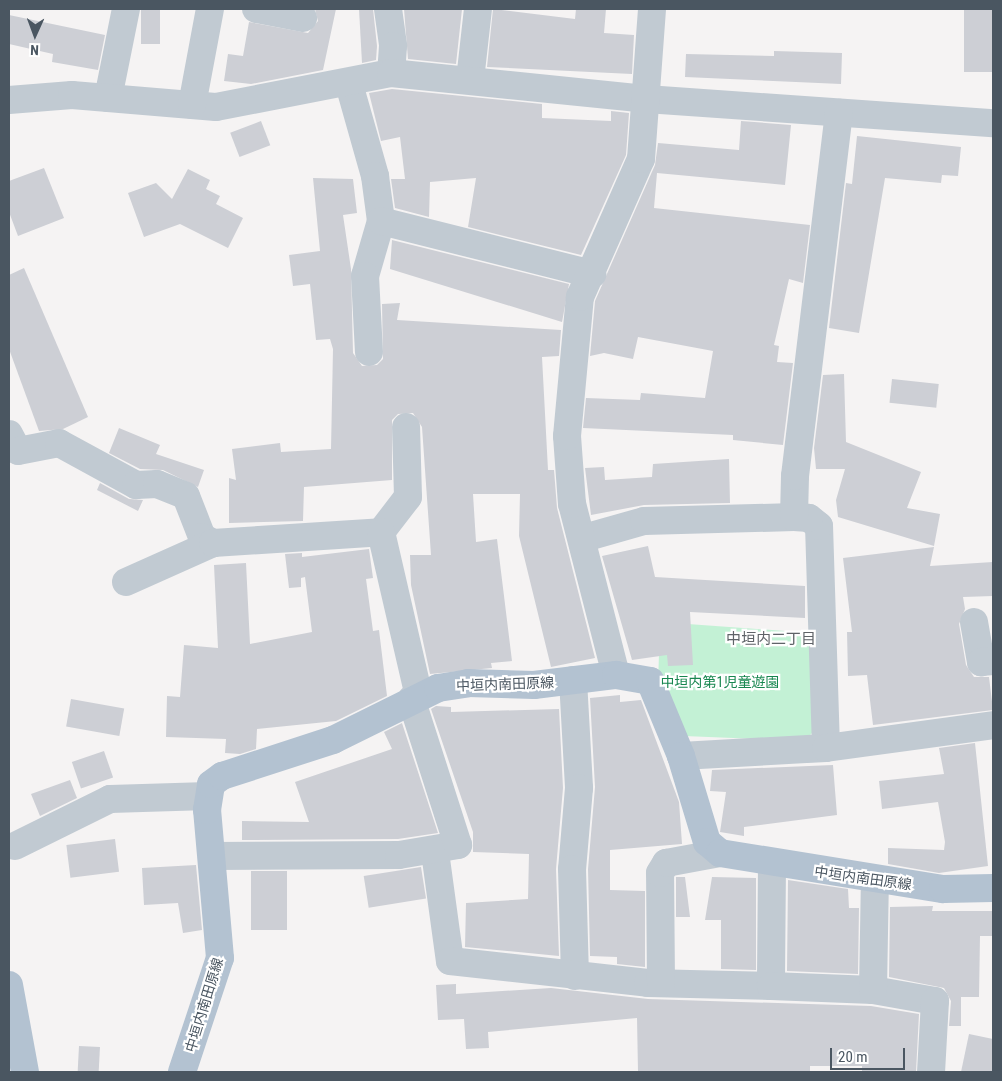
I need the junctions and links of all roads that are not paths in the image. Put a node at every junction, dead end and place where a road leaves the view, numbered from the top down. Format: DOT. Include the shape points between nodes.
graph roads {
  1 [pos="126,9"];
  2 [pos="210,9"];
  3 [pos="256,9"];
  4 [pos="388,9"];
  5 [pos="478,9"];
  6 [pos="652,9"];
  7 [pos="302,18"];
  8 [pos="391,74"];
  9 [pos="470,80"];
  10 [pos="349,84"];
  11 [pos="108,98"];
  12 [pos="646,99"];
  13 [pos="9,100"];
  14 [pos="192,104"];
  15 [pos="839,113"];
  16 [pos="993,123"];
  17 [pos="381,221"];
  18 [pos="592,274"];
  19 [pos="369,352"];
  20 [pos="406,427"];
  21 [pos="9,434"];
  22 [pos="794,517"];
  23 [pos="381,532"];
  24 [pos="584,538"];
  25 [pos="213,543"];
  26 [pos="126,582"];
  27 [pos="974,622"];
  28 [pos="993,660"];
  29 [pos="616,675"];
  30 [pos="573,680"];
  31 [pos="415,698"];
  32 [pos="993,725"];
  33 [pos="826,748"];
  34 [pos="681,756"];
  35 [pos="208,796"];
  36 [pos="16,846"];
  37 [pos="435,852"];
  38 [pos="720,853"];
  39 [pos="212,856"];
  40 [pos="772,864"];
  41 [pos="875,879"];
  42 [pos="993,888"];
  43 [pos="575,976"];
  44 [pos="661,983"];
  45 [pos="9,985"];
  46 [pos="770,986"];
  47 [pos="873,990"];
  48 [pos="25,1072"];
  49 [pos="182,1072"];
  50 [pos="931,1072"];
  1 -- 11 [label="street"];
  2 -- 14 [label="street"];
  3 -- 7 [label="street"];
  4 -- 8 [label="street" via="393,46"];
  5 -- 9 [label="street"];
  6 -- 12 [label="street"];
  8 -- 9 [label="street"];
  8 -- 10 [label="street"];
  9 -- 12 [label="street"];
  10 -- 14 [label="street" via="216,107"];
  10 -- 17 [label="street" via="375,176"];
  11 -- 13 [label="street" via="72,95"];
  11 -- 14 [label="street"];
  12 -- 15 [label="street"];
  12 -- 18 [label="street" via="641,159"];
  15 -- 16 [label="street"];
  15 -- 22 [label="street" via="806,356"];
  17 -- 18 [label="street"];
  17 -- 19 [label="street" via="365,276"];
  18 -- 24 [label="street" via="580,297 567,436 572,504"];
  20 -- 23 [label="street" via="408,496"];
  21 -- 25 [label="street" via="18,451 59,443 136,484 157,484 186,496 202,537"];
  22 -- 24 [label="street" via="644,521"];
  22 -- 33 [label="street" via="809,518 819,526"];
  23 -- 25 [label="street"];
  23 -- 31 [label="street"];
  24 -- 29 [label="street"];
  25 -- 26 [label="street"];
  27 -- 28 [label="street" via="981,662"];
  29 -- 30 [label="main road, 中垣内南田原線"];
  29 -- 34 [label="main road, 中垣内南田原線" via="650,681"];
  30 -- 31 [label="main road, 中垣内南田原線" via="534,685 468,683"];
  30 -- 43 [label="street" via="579,788 572,869"];
  31 -- 35 [label="main road, 中垣内南田原線" via="333,740 222,776 211,784"];
  31 -- 37 [label="street" via="458,845"];
  32 -- 33 [label="street"];
  33 -- 34 [label="street"];
  34 -- 38 [label="main road, 中垣内南田原線" via="707,842"];
  35 -- 36 [label="street" via="110,799"];
  35 -- 39 [label="main road, 中垣内南田原線"];
  37 -- 39 [label="street"];
  37 -- 43 [label="street" via="450,961"];
  38 -- 40 [label="main road, 中垣内南田原線"];
  38 -- 44 [label="street" via="666,863 660,873"];
  39 -- 49 [label="main road, 中垣内南田原線" via="220,958"];
  40 -- 41 [label="main road, 中垣内南田原線"];
  40 -- 46 [label="street"];
  41 -- 42 [label="main road, 中垣内南田原線" via="943,889"];
  41 -- 47 [label="street"];
  43 -- 44 [label="street"];
  44 -- 46 [label="street"];
  45 -- 48 [label="main road"];
  46 -- 47 [label="street"];
  47 -- 50 [label="street" via="935,1001"];
}
